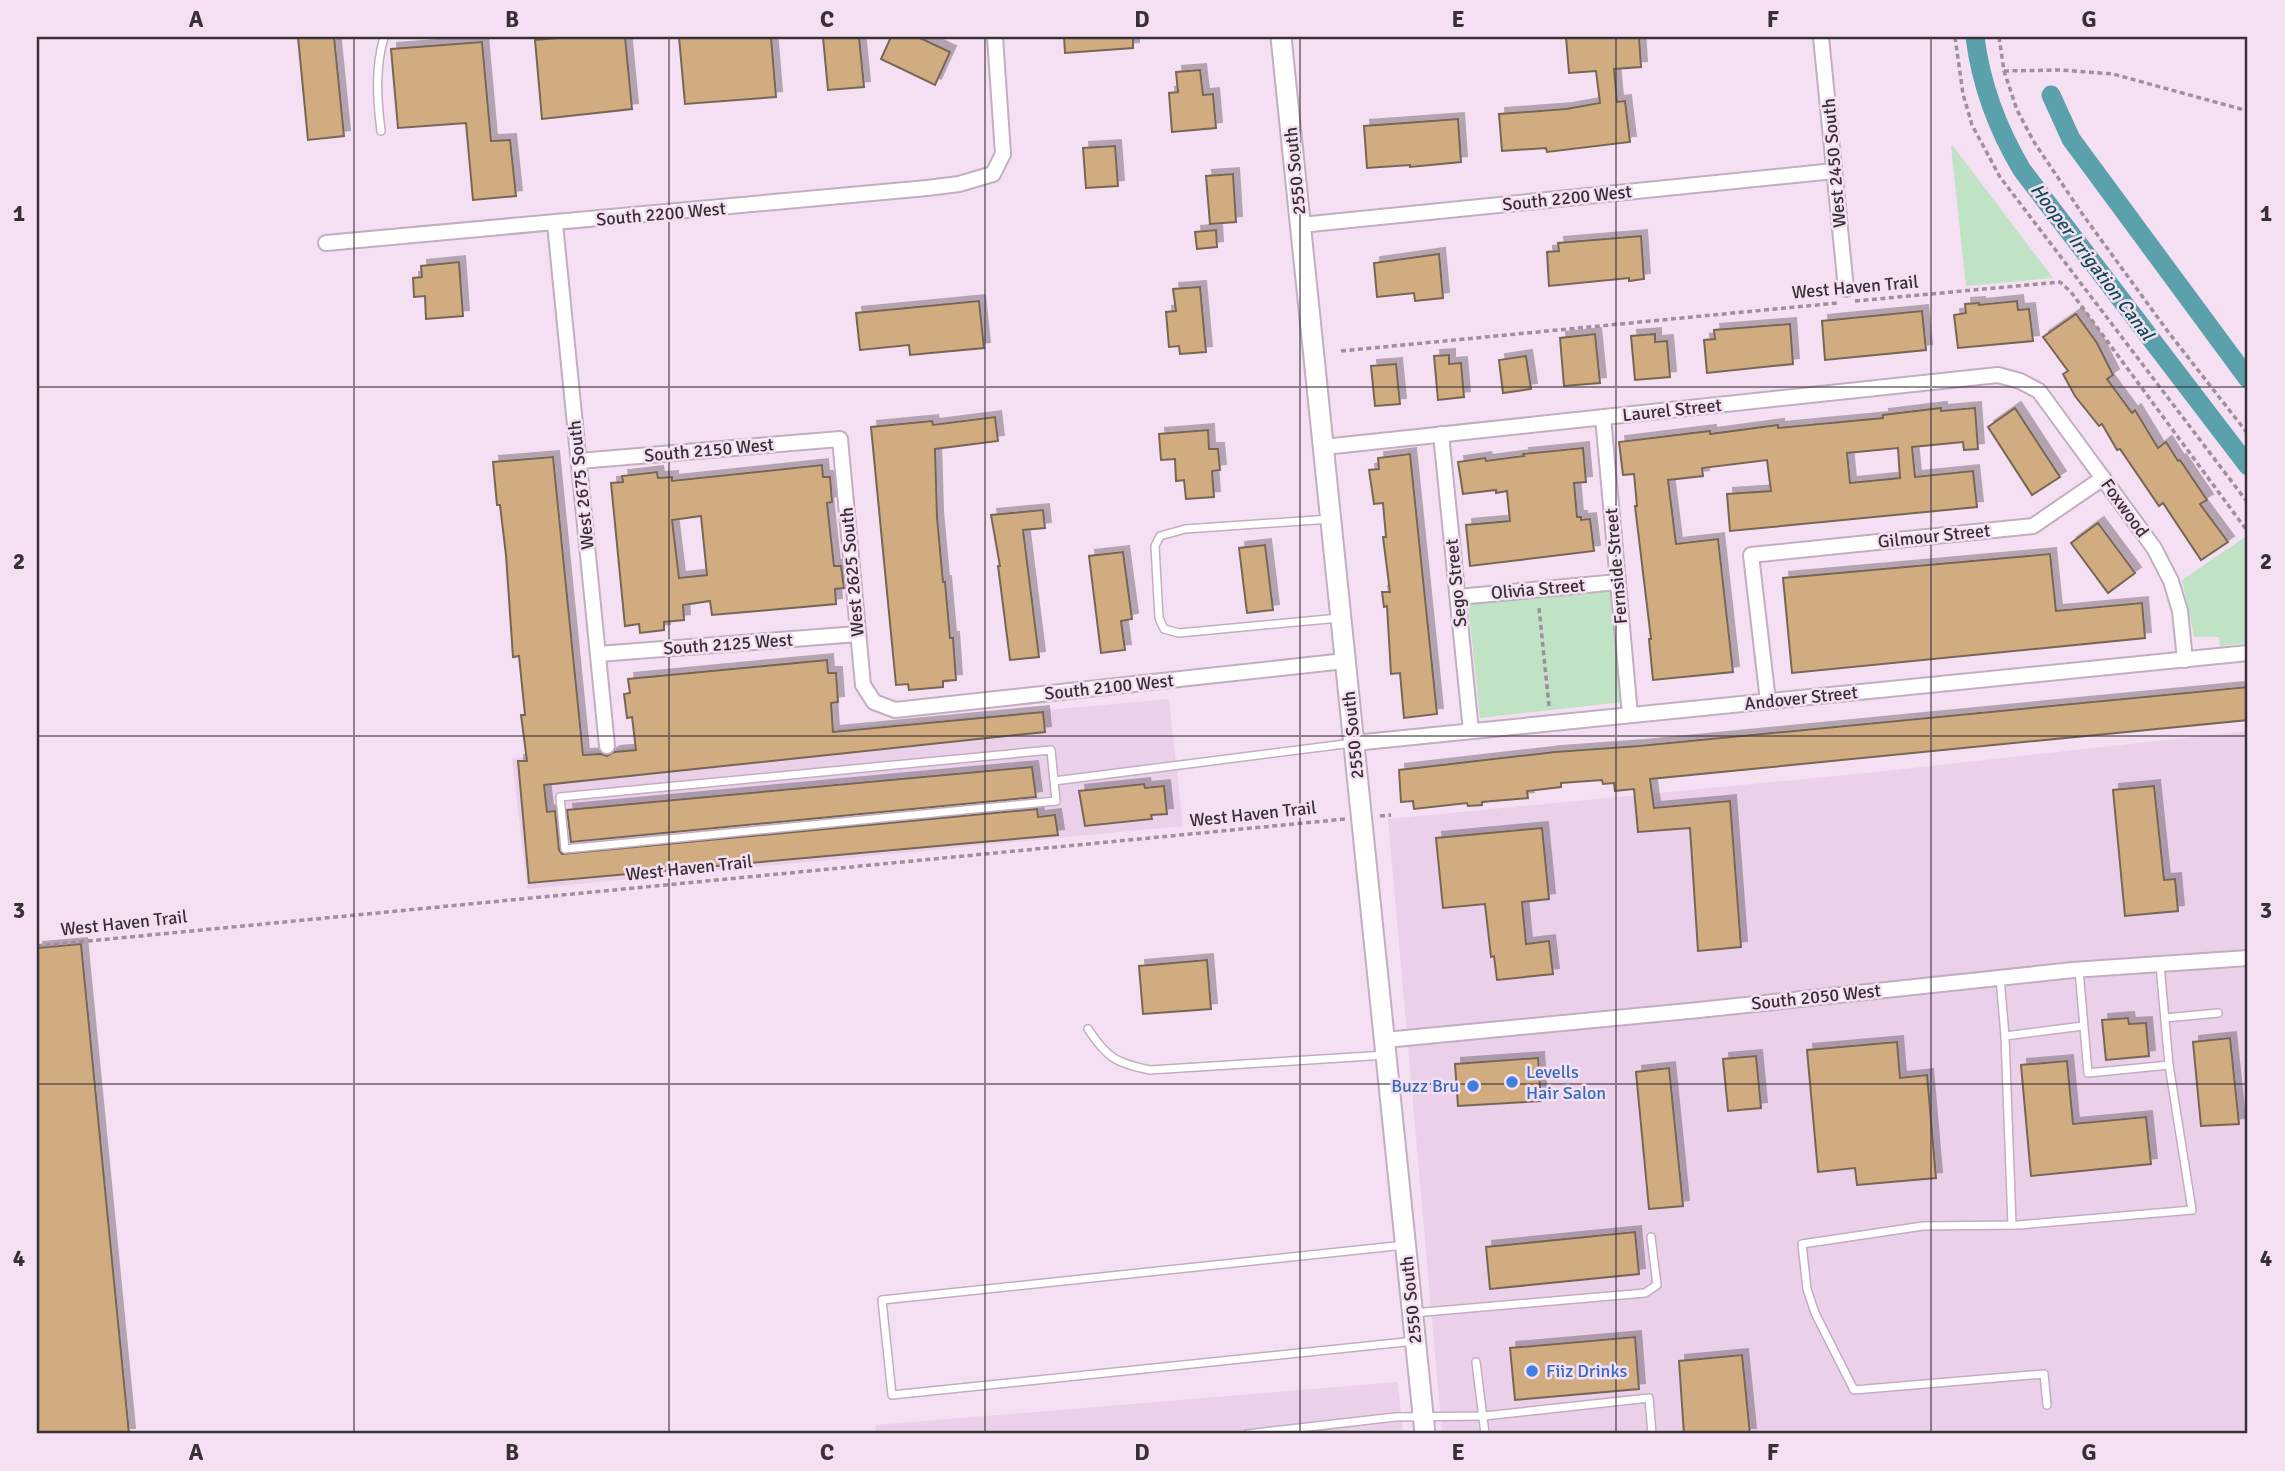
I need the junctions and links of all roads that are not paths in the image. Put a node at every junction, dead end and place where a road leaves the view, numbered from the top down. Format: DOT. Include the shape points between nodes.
graph roads {
  1 [pos="384,37"];
  2 [pos="995,37"];
  3 [pos="1281,37"];
  4 [pos="1821,37"];
  5 [pos="381,131"];
  6 [pos="1834,171"];
  7 [pos="555,224"];
  8 [pos="1301,225"];
  9 [pos="326,243"];
  10 [pos="1846,289"];
  11 [pos="2021,381"];
  12 [pos="1602,417"];
  13 [pos="1441,434"];
  14 [pos="840,439"];
  15 [pos="1324,447"];
  16 [pos="579,461"];
  17 [pos="2103,478"];
  18 [pos="1331,519"];
  19 [pos="1618,582"];
  20 [pos="1458,597"];
  21 [pos="1341,618"];
  22 [pos="858,634"];
  23 [pos="2248,653"];
  24 [pos="598,654"];
  25 [pos="2185,660"];
  26 [pos="1346,661"];
  27 [pos="1768,701"];
  28 [pos="874,702"];
  29 [pos="1630,715"];
  30 [pos="1471,731"];
  31 [pos="1354,743"];
  32 [pos="607,746"];
  33 [pos="1054,781"];
  34 [pos="2248,958"];
  35 [pos="2160,964"];
  36 [pos="2079,970"];
  37 [pos="2000,978"];
  38 [pos="2218,1013"];
  39 [pos="2165,1018"];
  40 [pos="2083,1026"];
  41 [pos="1088,1029"];
  42 [pos="2005,1036"];
  43 [pos="1385,1047"];
  44 [pos="2169,1065"];
  45 [pos="2012,1225"];
  46 [pos="1651,1237"];
  47 [pos="1406,1245"];
  48 [pos="1413,1313"];
  49 [pos="1416,1341"];
  50 [pos="1476,1362"];
  51 [pos="2047,1405"];
  52 [pos="1484,1416"];
  53 [pos="1340,1424"];
  54 [pos="1424,1426"];
  55 [pos="1281,1432"];
  56 [pos="1247,1434"];
  57 [pos="1341,1434"];
  58 [pos="1485,1434"];
  59 [pos="1652,1434"];
  1 -- 5 [label="lane" via="377,92"];
  2 -- 7 [label="street, South 2200 West" via="1003,154 993,174 927,188"];
  3 -- 8 [label="street, 2550 South"];
  4 -- 6 [label="street, West 2450 South"];
  6 -- 8 [label="street, South 2200 West"];
  6 -- 10 [label="street, West 2450 South"];
  7 -- 9 [label="street, South 2200 West"];
  7 -- 16 [label="street, West 2675 South"];
  8 -- 15 [label="street, 2550 South"];
  11 -- 12 [label="street, Laurel Street" via="1998,376"];
  11 -- 17 [label="street, Foxwood" via="2039,391"];
  12 -- 13 [label="street, Laurel Street"];
  12 -- 19 [label="street, Fernside Street"];
  13 -- 15 [label="street, Laurel Street"];
  13 -- 20 [label="street, Sego Street"];
  14 -- 16 [label="street, South 2150 West"];
  14 -- 22 [label="street, West 2625 South"];
  15 -- 18 [label="street, 2550 South"];
  16 -- 24 [label="street, West 2675 South"];
  17 -- 25 [label="street, Foxwood" via="2154,548 2171,581 2180,611"];
  17 -- 27 [label="street, Gilmour Street" via="2033,526 1751,555"];
  18 -- 21 [label="street, 2550 South"];
  18 -- 21 [label="lane" via="1185,529 1160,536 1155,547 1159,618 1164,629 1179,634"];
  19 -- 20 [label="street, Olivia Street"];
  19 -- 29 [label="street, Fernside Street"];
  20 -- 30 [label="street, Sego Street"];
  21 -- 26 [label="street, 2550 South"];
  22 -- 24 [label="street, South 2125 West"];
  22 -- 28 [label="street, West 2625 South" via="863,685"];
  23 -- 25 [label="street, Andover Street"];
  24 -- 32 [label="street, West 2675 South"];
  25 -- 27 [label="street, Andover Street"];
  26 -- 28 [label="street, South 2100 West" via="895,710"];
  26 -- 31 [label="street, 2550 South"];
  27 -- 29 [label="street, Andover Street"];
  29 -- 30 [label="street, Andover Street"];
  30 -- 31 [label="street, Andover Street"];
  31 -- 33 [label="lane"];
  31 -- 43 [label="street, 2550 South"];
  33 -- 33 [label="lane" via="1056,801 565,849 560,797 1051,750"];
  34 -- 35 [label="street, South 2050 West"];
  35 -- 36 [label="street, South 2050 West"];
  35 -- 39 [label="lane"];
  36 -- 37 [label="street, South 2050 West"];
  36 -- 40 [label="lane"];
  37 -- 42 [label="lane"];
  37 -- 43 [label="street, South 2050 West"];
  38 -- 39 [label="lane"];
  39 -- 44 [label="lane"];
  40 -- 42 [label="lane"];
  40 -- 44 [label="lane" via="2088,1073"];
  41 -- 43 [label="lane" via="1102,1051 1126,1065 1150,1070"];
  42 -- 45 [label="lane"];
  43 -- 47 [label="street, 2550 South"];
  44 -- 45 [label="lane" via="2192,1210"];
  45 -- 51 [label="lane" via="1923,1226 1802,1244 1806,1281 1815,1313 1854,1390 2044,1374"];
  46 -- 48 [label="lane" via="1657,1285 1645,1293"];
  47 -- 48 [label="street, 2550 South"];
  47 -- 49 [label="lane" via="882,1300 892,1395"];
  48 -- 49 [label="street, 2550 South"];
  49 -- 54 [label="street, 2550 South"];
  50 -- 52 [label="lane"];
  52 -- 54 [label="lane"];
  52 -- 58 [label="lane"];
  52 -- 59 [label="lane" via="1649,1398"];
  53 -- 54 [label="lane" via="1395,1417"];
  53 -- 55 [label="lane"];
  53 -- 57 [label="lane"];
  55 -- 56 [label="lane"];
}
